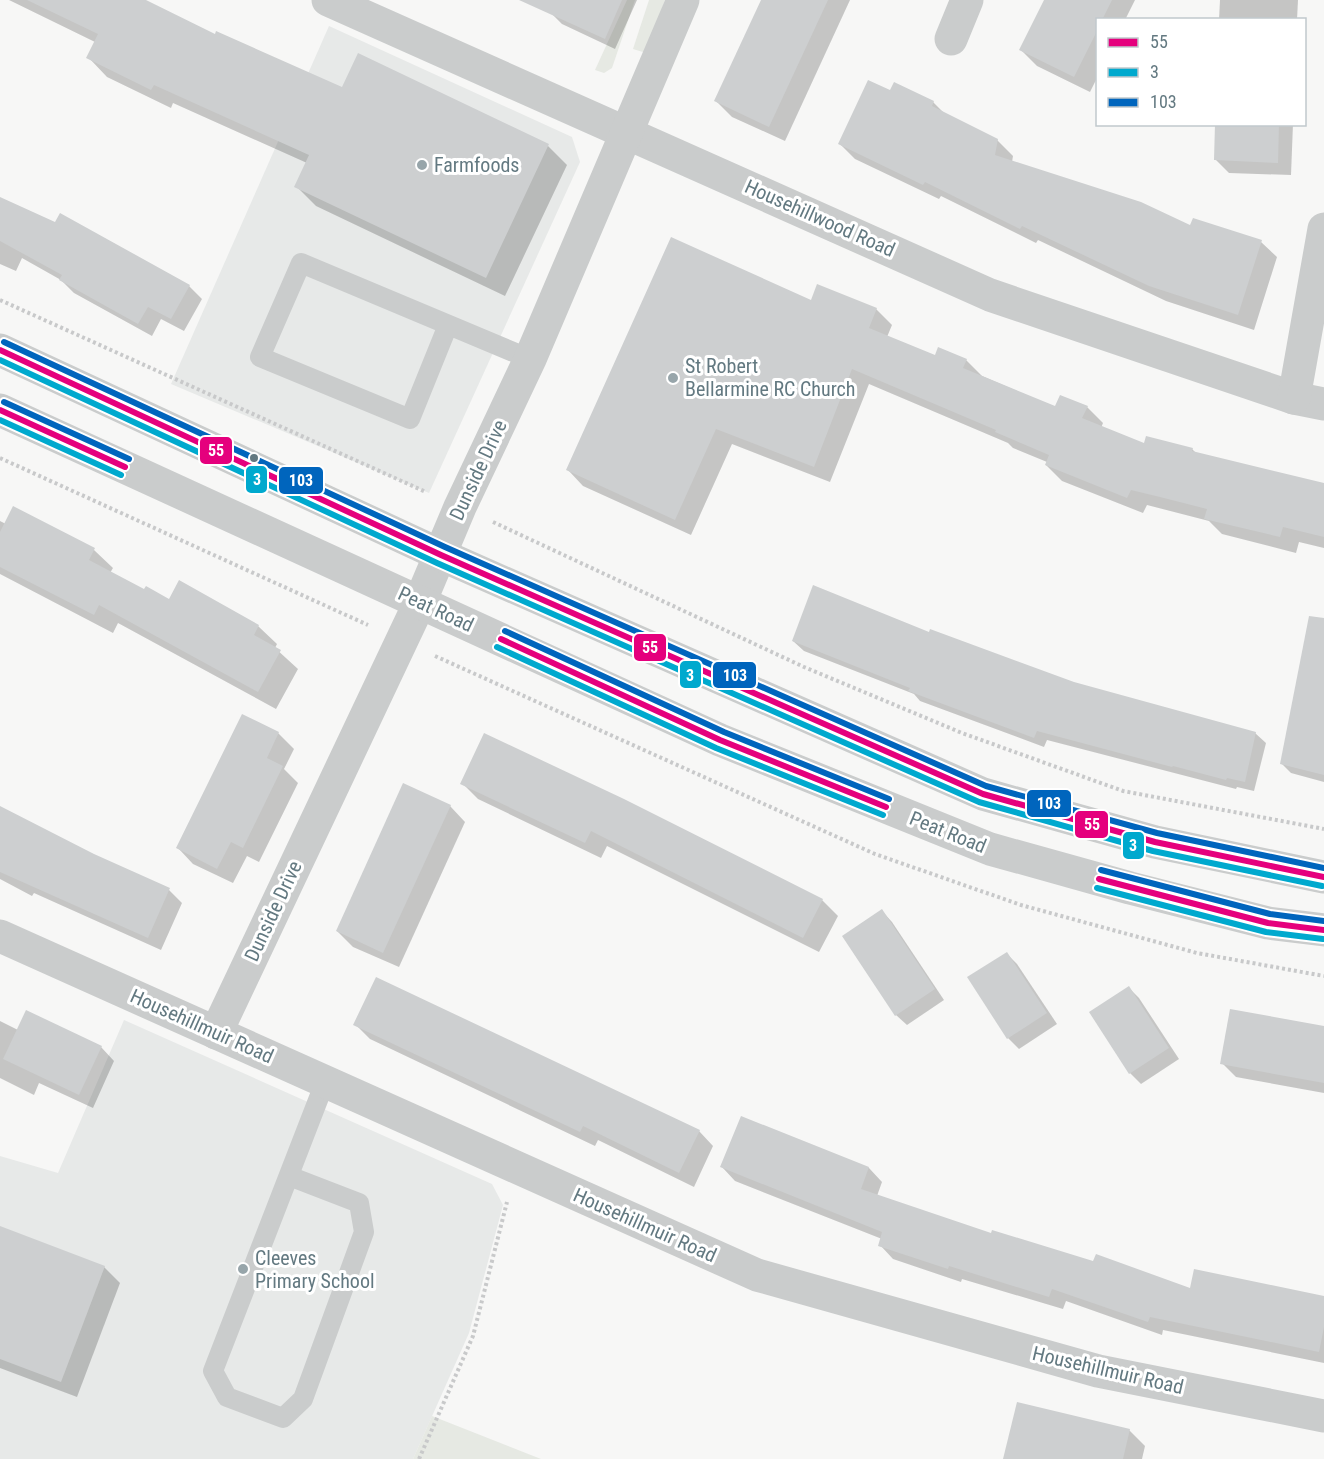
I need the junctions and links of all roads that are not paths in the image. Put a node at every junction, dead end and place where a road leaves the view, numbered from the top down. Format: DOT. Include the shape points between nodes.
graph roads {
  1 [pos="328,0"];
  2 [pos="683,0"];
  3 [pos="967,0"];
  4 [pos="951,39"];
  5 [pos="628,133"];
  6 [pos="1324,229"];
  7 [pos="448,325"];
  8 [pos="0,350"];
  9 [pos="530,359"];
  10 [pos="1309,401"];
  11 [pos="0,410"];
  12 [pos="441,555"];
  13 [pos="420,602"];
  14 [pos="1324,877"];
  15 [pos="1324,930"];
  16 [pos="0,936"];
  17 [pos="216,1033"];
  18 [pos="325,1082"];
  19 [pos="290,1176"];
  20 [pos="1324,1416"];
  1 -- 5 [label="street, Househillwood Road"];
  2 -- 5 [label="street, Dunside Drive"];
  3 -- 4 [label="street"];
  5 -- 9 [label="street, Dunside Drive"];
  5 -- 10 [label="street, Househillwood Road" via="990,295"];
  6 -- 10 [label="street"];
  7 -- 7 [label="lane" via="301,263 260,357 410,419"];
  7 -- 9 [label="lane"];
  8 -- 12 [label="street"];
  9 -- 12 [label="street, Dunside Drive"];
  11 -- 13 [label="street, Peat Road"];
  12 -- 13 [label="street, Dunside Drive"];
  12 -- 14 [label="street" via="983,794 1155,842"];
  13 -- 15 [label="street, Peat Road" via="720,740 990,849 1268,923"];
  13 -- 17 [label="street, Dunside Drive"];
  16 -- 17 [label="street, Househillmuir Road"];
  17 -- 18 [label="street, Househillmuir Road"];
  18 -- 19 [label="lane"];
  18 -- 20 [label="street, Househillmuir Road" via="757,1275 1098,1371"];
  19 -- 19 [label="lane" via="359,1203 364,1232 303,1399 283,1418 227,1397 213,1371"];
}
